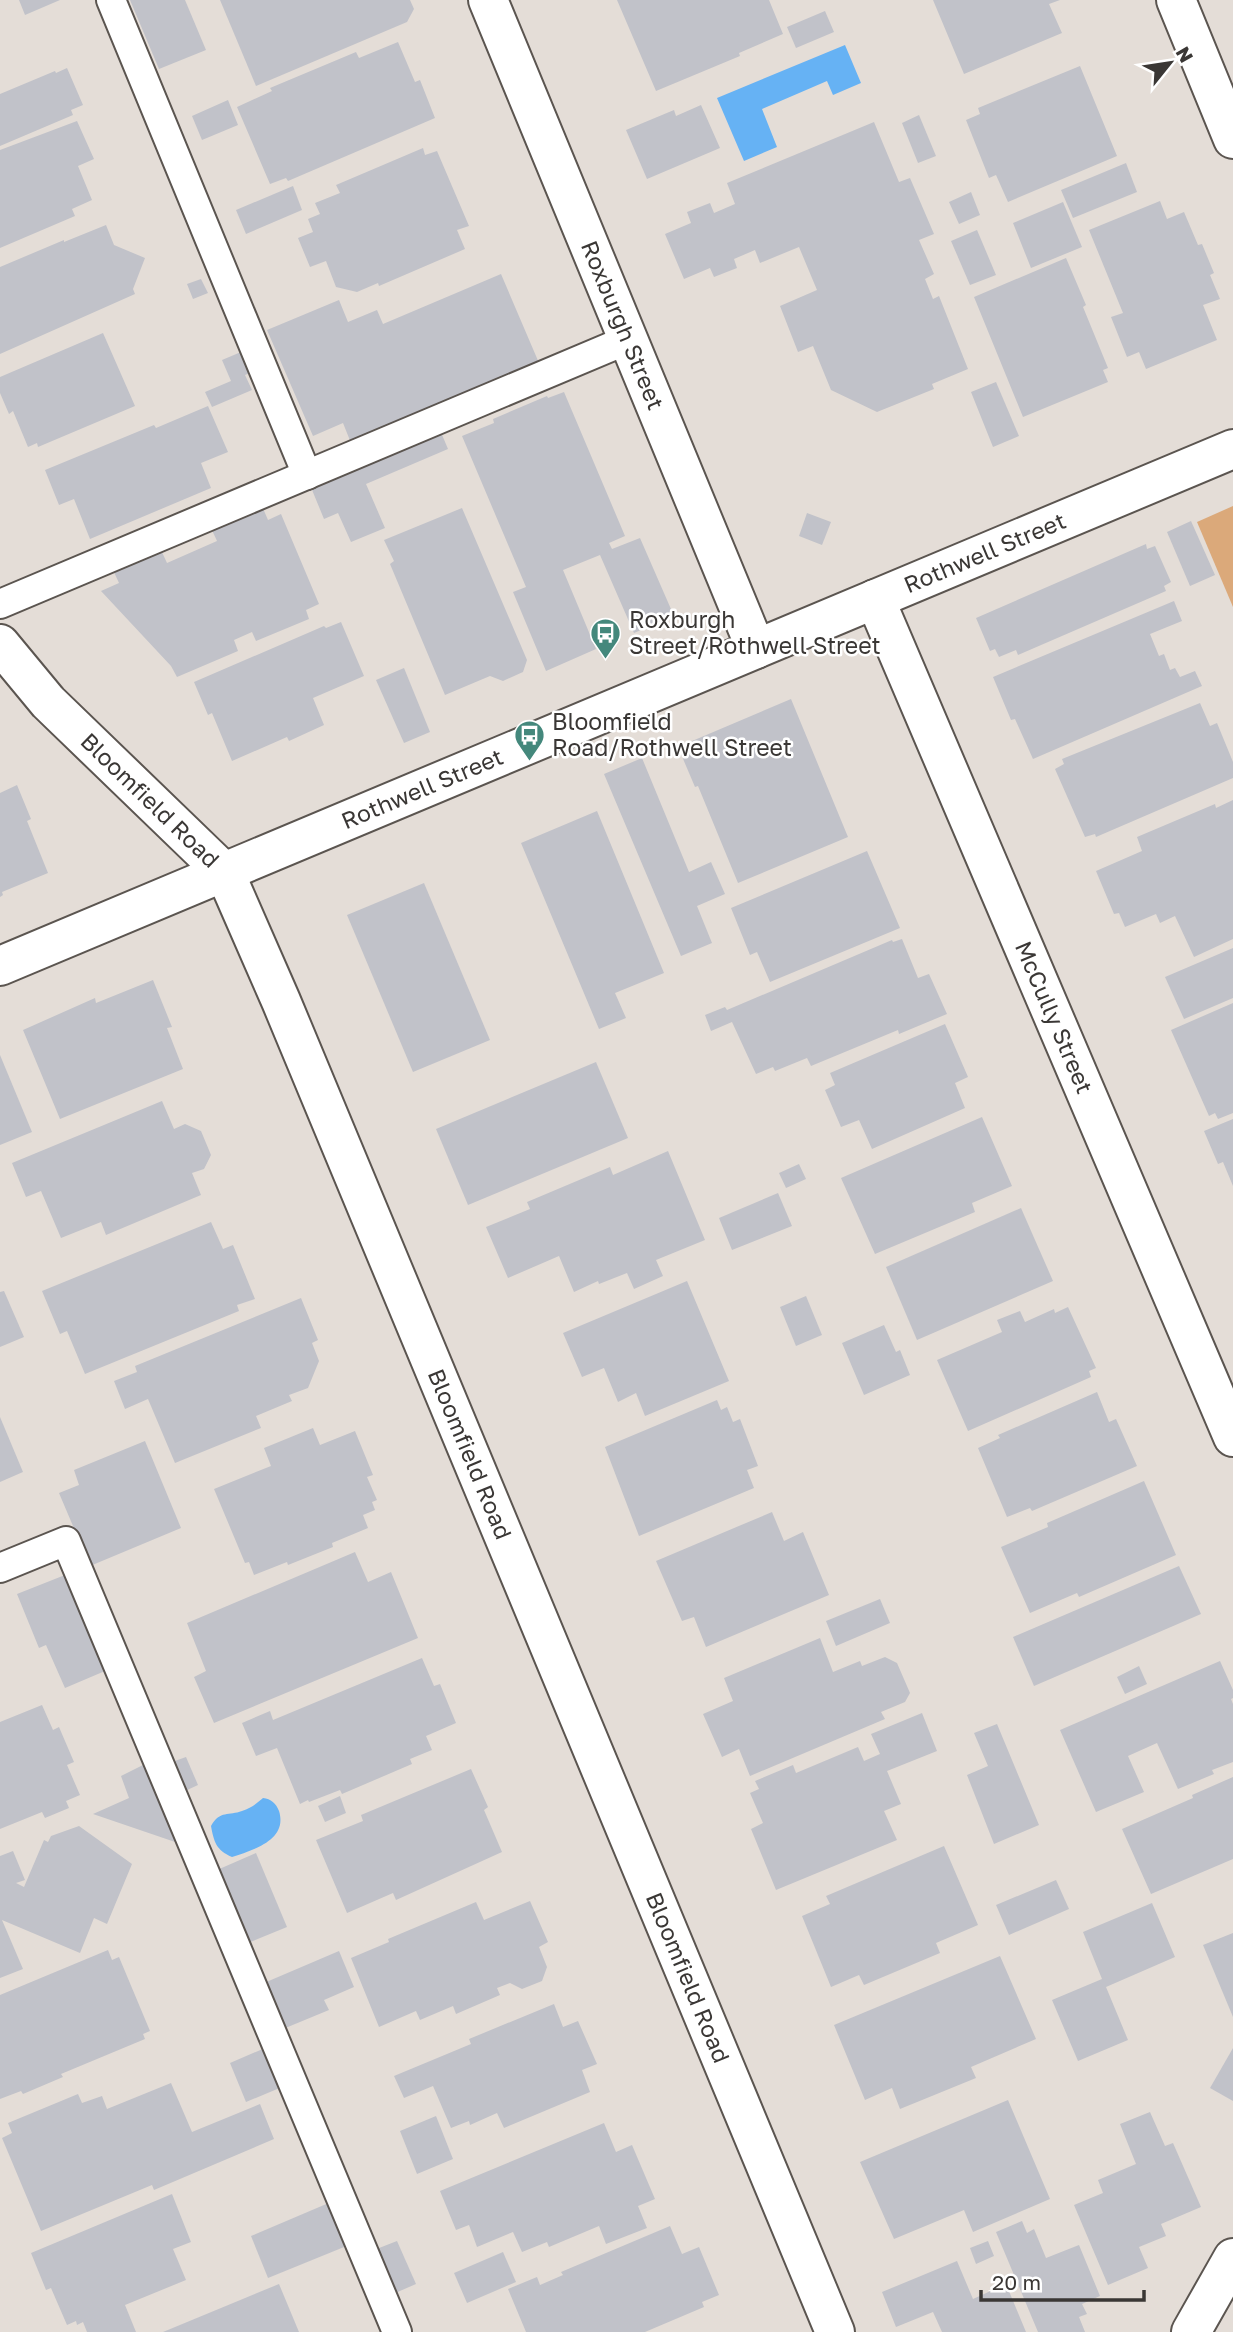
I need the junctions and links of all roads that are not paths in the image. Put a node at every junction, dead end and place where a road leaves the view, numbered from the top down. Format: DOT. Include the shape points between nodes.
graph roads {
  1 [pos="111,0"];
  2 [pos="488,0"];
  3 [pos="1176,0"];
  4 [pos="1233,139"];
  5 [pos="627,340"];
  6 [pos="1233,449"];
  7 [pos="307,475"];
  8 [pos="874,598"];
  9 [pos="0,604"];
  10 [pos="0,644"];
  11 [pos="756,649"];
  12 [pos="225,873"];
  13 [pos="0,966"];
  14 [pos="1233,1437"];
  15 [pos="0,1568"];
  16 [pos="1233,2258"];
  17 [pos="397,2332"];
  18 [pos="835,2332"];
  19 [pos="1191,2332"];
  1 -- 7 [label="lane"];
  2 -- 5 [label="street, Roxburgh Street"];
  3 -- 4 [label="street"];
  5 -- 7 [label="lane"];
  5 -- 11 [label="street, Roxburgh Street"];
  6 -- 8 [label="street, Rothwell Street"];
  7 -- 9 [label="lane"];
  8 -- 11 [label="street, Rothwell Street"];
  8 -- 14 [label="street, McCully Street"];
  10 -- 12 [label="street, Bloomfield Road" via="48,702"];
  11 -- 12 [label="street, Rothwell Street"];
  12 -- 13 [label="street, Rothwell Street"];
  12 -- 18 [label="street, Bloomfield Road"];
  15 -- 17 [label="lane" via="66,1541"];
  16 -- 19 [label="street"];
}
